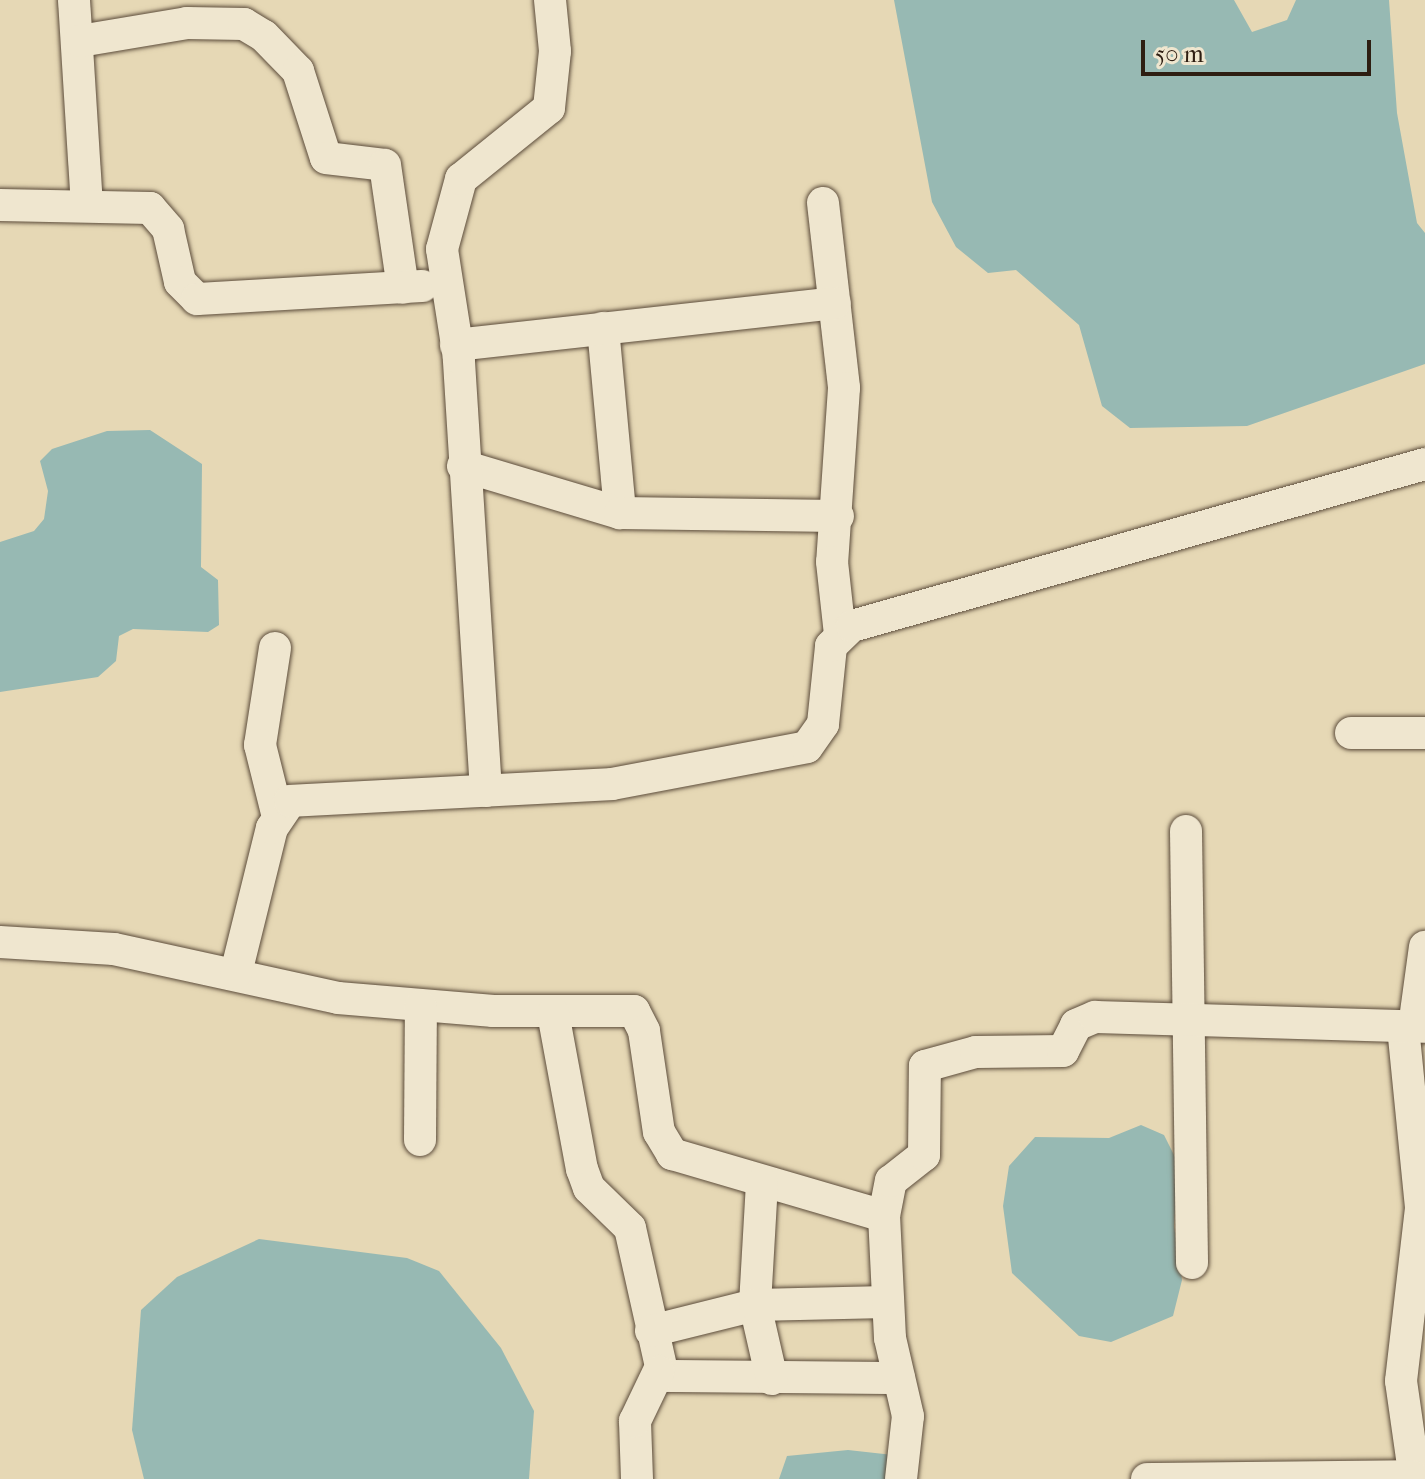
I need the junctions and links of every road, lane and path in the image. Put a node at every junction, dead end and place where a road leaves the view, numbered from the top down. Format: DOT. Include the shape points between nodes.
graph roads {
  1 [pos="74,0"];
  2 [pos="550,0"];
  3 [pos="186,12"];
  4 [pos="80,41"];
  5 [pos="823,203"];
  6 [pos="0,205"];
  7 [pos="87,205"];
  8 [pos="445,285"];
  9 [pos="403,288"];
  10 [pos="835,303"];
  11 [pos="603,328"];
  12 [pos="456,345"];
  13 [pos="1425,464"];
  14 [pos="463,466"];
  15 [pos="620,513"];
  16 [pos="838,516"];
  17 [pos="840,635"];
  18 [pos="275,648"];
  19 [pos="1351,733"];
  20 [pos="1425,733"];
  21 [pos="486,791"];
  22 [pos="277,813"];
  23 [pos="1186,831"];
  24 [pos="0,942"];
  25 [pos="1425,947"];
  26 [pos="236,973"];
  27 [pos="421,1006"];
  28 [pos="553,1013"];
  29 [pos="1188,1018"];
  30 [pos="1414,1027"];
  31 [pos="1418,1134"];
  32 [pos="420,1140"];
  33 [pos="762,1183"];
  34 [pos="884,1216"];
  35 [pos="1192,1263"];
  36 [pos="1420,1280"];
  37 [pos="887,1302"];
  38 [pos="755,1305"];
  39 [pos="651,1331"];
  40 [pos="1416,1335"];
  41 [pos="659,1371"];
  42 [pos="899,1378"];
  43 [pos="772,1379"];
  44 [pos="1327,1477"];
  45 [pos="1415,1477"];
  46 [pos="1153,1478"];
  47 [pos="637,1479"];
  48 [pos="901,1479"];
  1 -- 4 [label="street"];
  2 -- 8 [label="street" via="555,51 549,108 461,179 445,224"];
  3 -- 4 [label="street"];
  3 -- 9 [label="street" via="244,24 264,36 298,71 326,158 385,165"];
  4 -- 7 [label="street"];
  5 -- 10 [label="street"];
  6 -- 7 [label="street"];
  7 -- 9 [label="street" via="161,215 180,282 197,299"];
  8 -- 9 [label="street"];
  8 -- 12 [label="street"];
  10 -- 11 [label="street"];
  10 -- 16 [label="street" via="844,388"];
  11 -- 12 [label="street"];
  11 -- 15 [label="street"];
  12 -- 14 [label="street"];
  13 -- 17 [label="street" via="1220,517"];
  14 -- 15 [label="street"];
  14 -- 21 [label="street"];
  15 -- 16 [label="street"];
  16 -- 17 [label="street" via="832,562"];
  17 -- 21 [label="street" via="831,646 823,724 807,747 612,784"];
  18 -- 22 [label="street" via="260,745"];
  19 -- 20 [label="street"];
  21 -- 22 [label="street" via="311,795"];
  22 -- 26 [label="street"];
  23 -- 29 [label="street"];
  24 -- 26 [label="street" via="114,949"];
  25 -- 30 [label="street"];
  26 -- 27 [label="street" via="289,991"];
  27 -- 28 [label="street"];
  27 -- 32 [label="street"];
  28 -- 33 [label="street" via="634,1011 644,1031 664,1147 686,1161"];
  28 -- 39 [label="street" via="582,1169 589,1188 630,1228"];
  29 -- 30 [label="street"];
  29 -- 34 [label="street" via="1087,1018 1063,1051 976,1052 931,1062 922,1073 924,1155 891,1181"];
  29 -- 35 [label="street"];
  30 -- 31 [label="street"];
  31 -- 36 [label="street"];
  33 -- 34 [label="street"];
  33 -- 38 [label="street"];
  34 -- 37 [label="street"];
  36 -- 40 [label="street"];
  37 -- 38 [label="street"];
  37 -- 42 [label="street"];
  38 -- 39 [label="street"];
  38 -- 43 [label="street"];
  39 -- 41 [label="street"];
  40 -- 45 [label="street" via="1400,1409"];
  41 -- 43 [label="street" via="674,1380"];
  41 -- 47 [label="street" via="635,1421"];
  42 -- 43 [label="street"];
  42 -- 48 [label="street" via="908,1416"];
  44 -- 45 [label="street"];
  44 -- 46 [label="street"];
}
